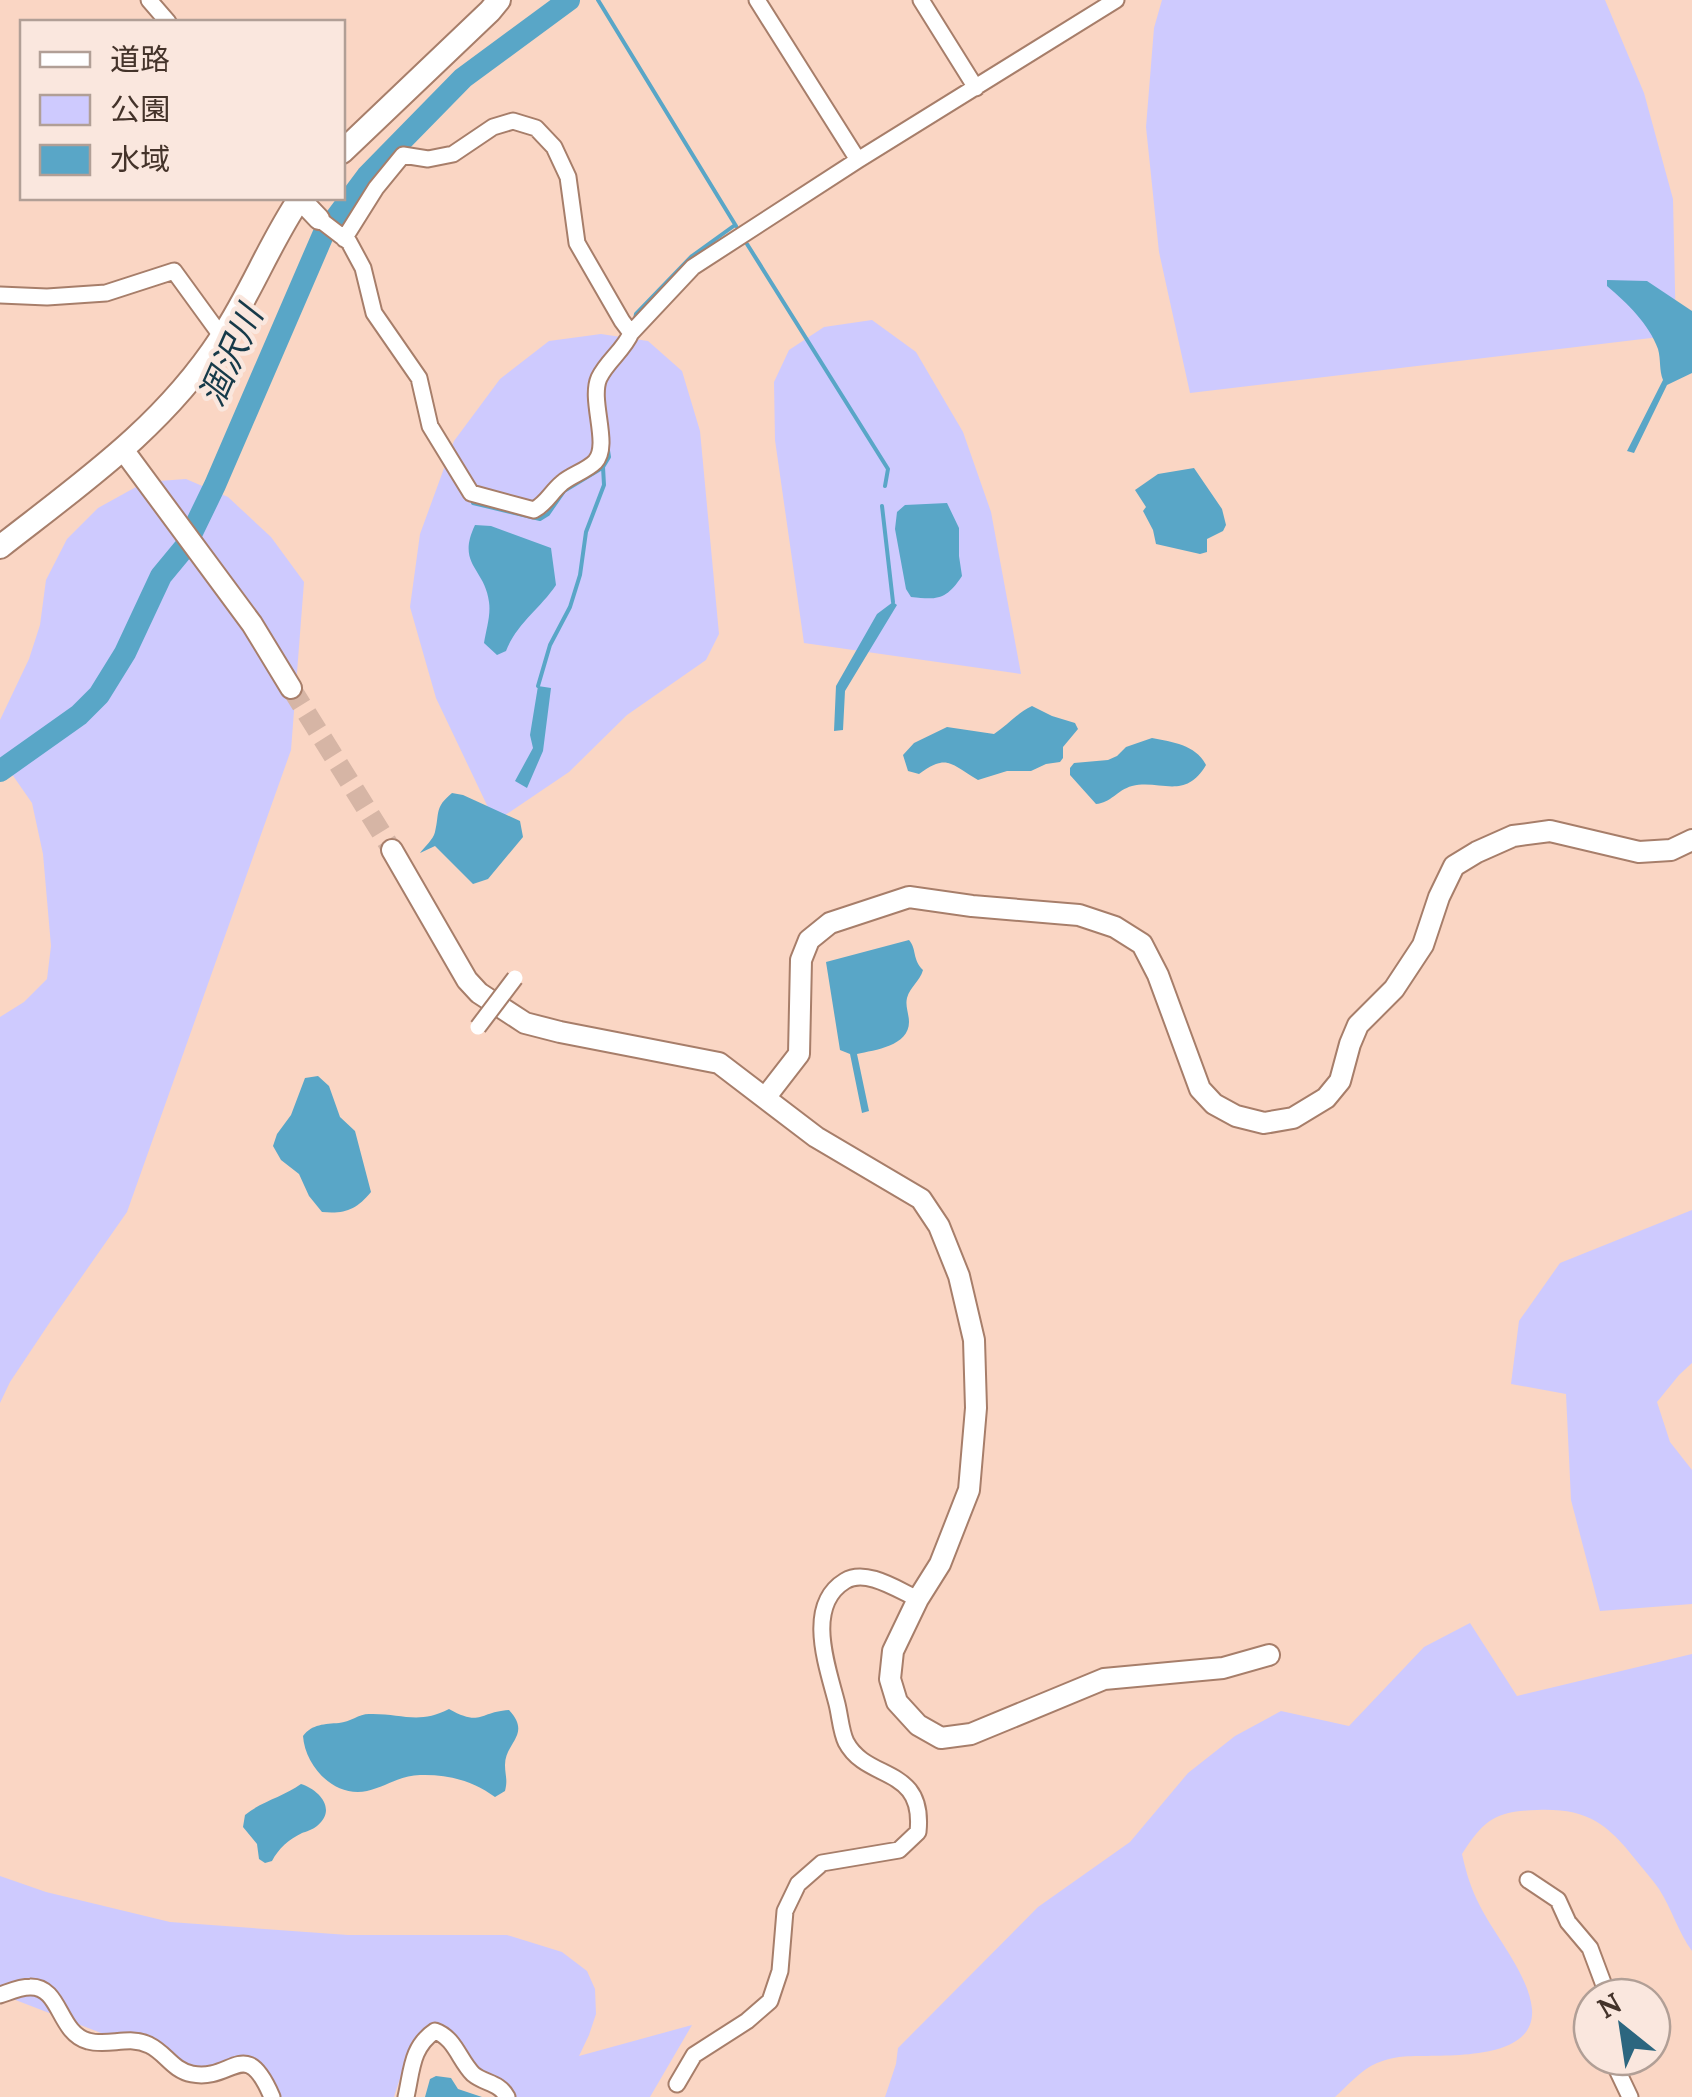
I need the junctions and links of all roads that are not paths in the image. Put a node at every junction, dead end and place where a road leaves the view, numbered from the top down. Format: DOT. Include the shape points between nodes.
graph roads {
  1 [pos="150,0"];
  2 [pos="499,0"];
  3 [pos="758,0"];
  4 [pos="921,0"];
  5 [pos="1116,0"];
  6 [pos="166,20"];
  7 [pos="976,88"];
  8 [pos="345,149"];
  9 [pos="858,160"];
  10 [pos="299,200"];
  11 [pos="302,200"];
  12 [pos="333,230"];
  13 [pos="0,295"];
  14 [pos="631,333"];
  15 [pos="222,337"];
  16 [pos="124,451"];
  17 [pos="0,547"];
  18 [pos="292,688"];
  19 [pos="1692,840"];
  20 [pos="392,850"];
  21 [pos="516,978"];
  22 [pos="478,1027"];
  23 [pos="765,1098"];
  24 [pos="918,1599"];
  25 [pos="1270,1656"];
  26 [pos="1528,1880"];
  27 [pos="1601,1977"];
  28 [pos="0,1995"];
  29 [pos="677,2084"];
  30 [pos="272,2097"];
  31 [pos="406,2097"];
  32 [pos="507,2097"];
  1 -- 6 [label="street"];
  2 -- 8 [label="main road"];
  3 -- 9 [label="street"];
  4 -- 7 [label="street"];
  5 -- 7 [label="street"];
  7 -- 9 [label="street"];
  9 -- 14 [label="street" via="693,267"];
  10 -- 15 [label="main road"];
  11 -- 12 [label="street"];
  12 -- 14 [label="street" via="403,155 453,154 493,126 513,121 536,128 568,178 577,243"];
  12 -- 14 [label="street" via="349,242 374,313 419,378 430,426 477,495 534,510 594,464 601,453 599,377"];
  13 -- 15 [label="street" via="106,293 174,271"];
  15 -- 16 [label="main road" via="172,403"];
  16 -- 17 [label="main road"];
  16 -- 18 [label="street"];
  19 -- 23 [label="street" via="1671,850 1639,852 1550,831 1513,836 1454,866 1423,945 1394,989 1358,1025 1340,1081 1292,1118 1236,1116 1200,1089 1142,944 1115,927 1079,914 910,897 830,923 809,940 801,960 800,1054"];
  20 -- 23 [label="street" via="479,993 526,1023 719,1063"];
  21 -- 22 [label="street, bridge"];
  23 -- 24 [label="street" via="816,1138 921,1199 959,1276 974,1340 970,1490"];
  24 -- 25 [label="street" via="893,1651 890,1679 897,1702 942,1738 994,1726 1104,1679 1223,1668"];
  24 -- 29 [label="street" via="850,1577 829,1599 822,1619 846,1743 916,1799 918,1832 900,1850 822,1863 798,1884 784,1911 780,1971 770,2000 694,2054"];
  26 -- 27 [label="street" via="1558,1900"];
  28 -- 30 [label="street" via="41,1988 73,2035 149,2045 176,2070 196,2076 244,2063 265,2080"];
  31 -- 32 [label="street" via="415,2051 434,2031 446,2035 471,2072"];
}
